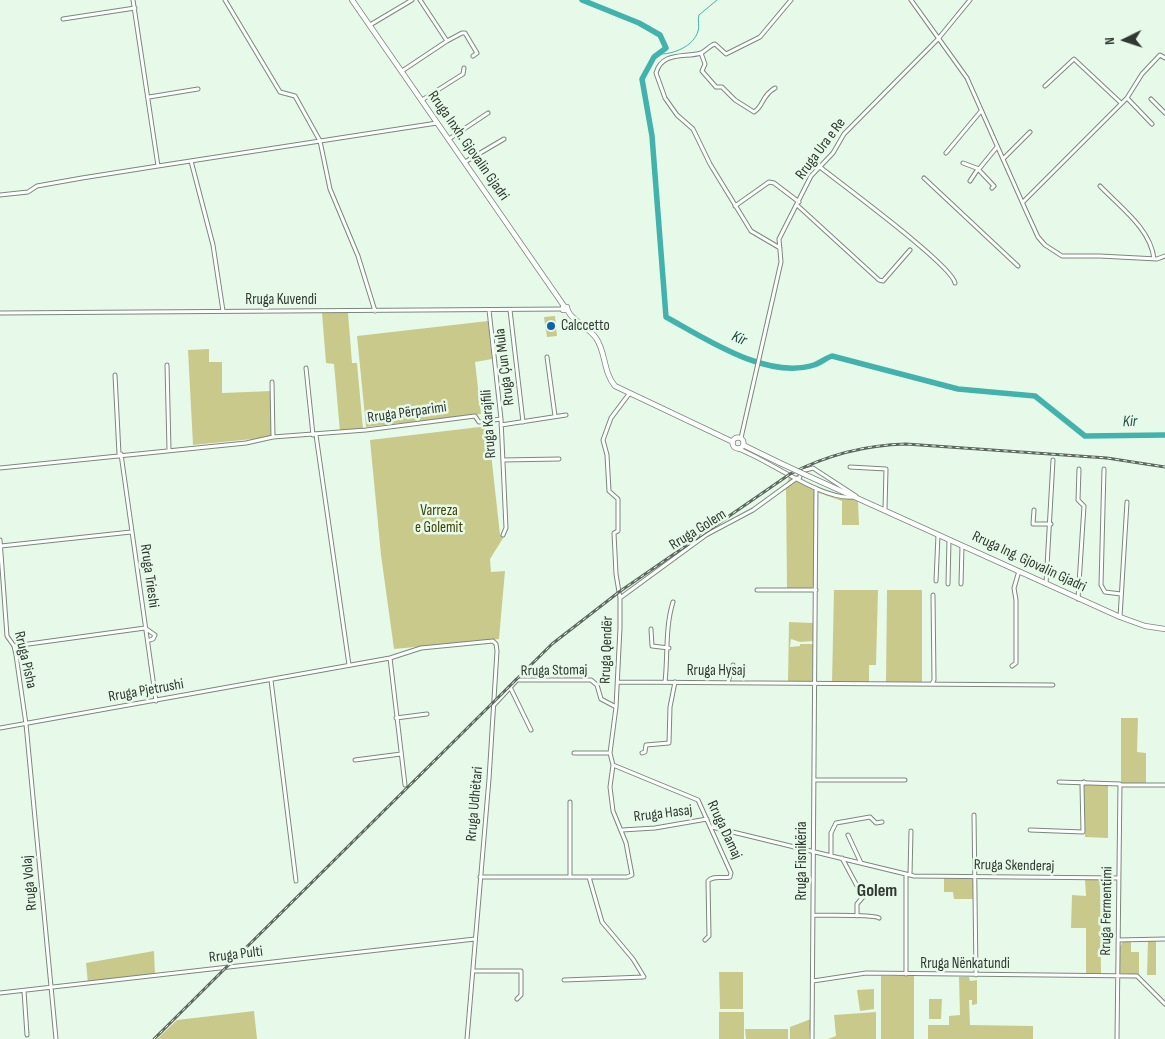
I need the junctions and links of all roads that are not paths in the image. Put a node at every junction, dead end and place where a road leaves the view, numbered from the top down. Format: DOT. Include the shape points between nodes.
graph roads {
  1 [pos="133,0"];
  2 [pos="225,0"];
  3 [pos="352,0"];
  4 [pos="412,0"];
  5 [pos="420,0"];
  6 [pos="792,0"];
  7 [pos="912,0"];
  8 [pos="970,0"];
  9 [pos="134,8"];
  10 [pos="63,19"];
  11 [pos="370,26"];
  12 [pos="938,39"];
  13 [pos="447,41"];
  14 [pos="701,53"];
  15 [pos="473,56"];
  16 [pos="1165,58"];
  17 [pos="464,68"];
  18 [pos="402,72"];
  19 [pos="1045,86"];
  20 [pos="775,88"];
  21 [pos="198,89"];
  22 [pos="149,97"];
  23 [pos="1126,98"];
  24 [pos="1151,99"];
  25 [pos="422,100"];
  26 [pos="1121,103"];
  27 [pos="981,111"];
  28 [pos="1165,113"];
  29 [pos="488,114"];
  30 [pos="437,123"];
  31 [pos="1152,124"];
  32 [pos="1030,132"];
  33 [pos="449,139"];
  34 [pos="504,139"];
  35 [pos="320,141"];
  36 [pos="997,147"];
  37 [pos="946,153"];
  38 [pos="1003,159"];
  39 [pos="191,161"];
  40 [pos="465,162"];
  41 [pos="963,163"];
  42 [pos="158,166"];
  43 [pos="820,167"];
  44 [pos="978,169"];
  45 [pos="924,178"];
  46 [pos="970,181"];
  47 [pos="1100,186"];
  48 [pos="992,188"];
  49 [pos="0,195"];
  50 [pos="1022,202"];
  51 [pos="798,204"];
  52 [pos="735,206"];
  53 [pos="780,248"];
  54 [pos="910,250"];
  55 [pos="1165,256"];
  56 [pos="1154,259"];
  57 [pos="1018,266"];
  58 [pos="955,283"];
  59 [pos="565,308"];
  60 [pos="489,310"];
  61 [pos="510,310"];
  62 [pos="223,311"];
  63 [pos="376,311"];
  64 [pos="0,313"];
  65 [pos="547,357"];
  66 [pos="167,365"];
  67 [pos="306,368"];
  68 [pos="116,375"];
  69 [pos="272,382"];
  70 [pos="630,394"];
  71 [pos="566,414"];
  72 [pos="555,416"];
  73 [pos="501,419"];
  74 [pos="523,422"];
  75 [pos="501,425"];
  76 [pos="314,435"];
  77 [pos="273,437"];
  78 [pos="741,438"];
  79 [pos="733,442"];
  80 [pos="743,445"];
  81 [pos="736,448"];
  82 [pos="169,450"];
  83 [pos="120,454"];
  84 [pos="503,460"];
  85 [pos="559,460"];
  86 [pos="1052,460"];
  87 [pos="850,467"];
  88 [pos="0,468"];
  89 [pos="1079,469"];
  90 [pos="1104,469"];
  91 [pos="790,474"];
  92 [pos="798,478"];
  93 [pos="789,483"];
  94 [pos="816,488"];
  95 [pos="856,496"];
  96 [pos="1127,502"];
  97 [pos="885,510"];
  98 [pos="1034,510"];
  99 [pos="1051,524"];
  100 [pos="131,532"];
  101 [pos="938,534"];
  102 [pos="503,536"];
  103 [pos="950,539"];
  104 [pos="0,540"];
  105 [pos="962,545"];
  106 [pos="0,546"];
  107 [pos="1019,572"];
  108 [pos="936,581"];
  109 [pos="948,584"];
  110 [pos="961,584"];
  111 [pos="1046,584"];
  112 [pos="757,590"];
  113 [pos="816,590"];
  114 [pos="1121,594"];
  115 [pos="933,595"];
  116 [pos="620,598"];
  117 [pos="1078,599"];
  118 [pos="672,602"];
  119 [pos="1120,617"];
  120 [pos="145,628"];
  121 [pos="1165,628"];
  122 [pos="651,629"];
  123 [pos="150,640"];
  124 [pos="493,640"];
  125 [pos="14,646"];
  126 [pos="669,648"];
  127 [pos="390,658"];
  128 [pos="733,665"];
  129 [pos="350,666"];
  130 [pos="1012,666"];
  131 [pos="271,680"];
  132 [pos="618,682"];
  133 [pos="665,682"];
  134 [pos="675,682"];
  135 [pos="728,682"];
  136 [pos="815,683"];
  137 [pos="932,684"];
  138 [pos="1053,685"];
  139 [pos="510,687"];
  140 [pos="156,701"];
  141 [pos="494,705"];
  142 [pos="616,707"];
  143 [pos="427,714"];
  144 [pos="396,718"];
  145 [pos="26,724"];
  146 [pos="0,728"];
  147 [pos="532,730"];
  148 [pos="574,753"];
  149 [pos="610,753"];
  150 [pos="642,753"];
  151 [pos="401,754"];
  152 [pos="355,760"];
  153 [pos="612,765"];
  154 [pos="814,780"];
  155 [pos="905,780"];
  156 [pos="1058,782"];
  157 [pos="1084,782"];
  158 [pos="405,785"];
  159 [pos="1120,785"];
  160 [pos="1165,785"];
  161 [pos="570,802"];
  162 [pos="974,815"];
  163 [pos="707,819"];
  164 [pos="882,822"];
  165 [pos="712,827"];
  166 [pos="622,830"];
  167 [pos="1030,830"];
  168 [pos="911,831"];
  169 [pos="848,835"];
  170 [pos="814,851"];
  171 [pos="831,856"];
  172 [pos="842,858"];
  173 [pos="861,863"];
  174 [pos="908,875"];
  175 [pos="975,876"];
  176 [pos="480,877"];
  177 [pos="570,877"];
  178 [pos="589,877"];
  179 [pos="1119,878"];
  180 [pos="296,881"];
  181 [pos="813,915"];
  182 [pos="857,916"];
  183 [pos="879,918"];
  184 [pos="475,939"];
  185 [pos="1165,939"];
  186 [pos="705,940"];
  187 [pos="1118,940"];
  188 [pos="472,971"];
  189 [pos="906,974"];
  190 [pos="976,975"];
  191 [pos="1118,976"];
  192 [pos="564,980"];
  193 [pos="812,981"];
  194 [pos="51,989"];
  195 [pos="24,991"];
  196 [pos="0,993"];
  197 [pos="517,999"];
  198 [pos="1165,1004"];
  199 [pos="28,1035"];
  200 [pos="56,1039"];
  201 [pos="467,1039"];
  202 [pos="812,1039"];
  203 [pos="1117,1039"];
  1 -- 9 [label="street"];
  2 -- 35 [label="street" via="280,92 295,96"];
  3 -- 11 [label="main road, Rruga Inxh. Gjovalin Gjadri"];
  4 -- 11 [label="street"];
  5 -- 13 [label="street"];
  6 -- 14 [label="street" via="758,38 726,54 714,44"];
  7 -- 12 [label="street"];
  8 -- 12 [label="street, Rruga Ura e Re"];
  9 -- 10 [label="street"];
  9 -- 22 [label="street"];
  11 -- 18 [label="main road, Rruga Inxh. Gjovalin Gjadri"];
  12 -- 27 [label="street" via="967,78"];
  12 -- 43 [label="street, Rruga Ura e Re" via="844,134 840,144"];
  13 -- 15 [label="street" via="465,33 477,53"];
  13 -- 18 [label="street"];
  14 -- 20 [label="street" via="705,64 702,71 716,87 722,87 754,112 760,108 764,96"];
  14 -- 52 [label="street" via="666,60 657,71 657,80 674,112 694,129"];
  16 -- 23 [label="street" via="1160,55"];
  17 -- 25 [label="street" via="462,74"];
  18 -- 25 [label="main road, Rruga Inxh. Gjovalin Gjadri"];
  19 -- 26 [label="street" via="1074,59"];
  21 -- 22 [label="street"];
  22 -- 42 [label="street"];
  23 -- 26 [label="street"];
  23 -- 31 [label="street"];
  24 -- 28 [label="street"];
  25 -- 30 [label="main road, Rruga Inxh. Gjovalin Gjadri"];
  26 -- 50 [label="street"];
  27 -- 36 [label="street"];
  27 -- 37 [label="street"];
  29 -- 33 [label="street"];
  30 -- 33 [label="main road, Rruga Inxh. Gjovalin Gjadri"];
  30 -- 35 [label="street"];
  32 -- 38 [label="street"];
  33 -- 40 [label="main road, Rruga Inxh. Gjovalin Gjadri"];
  34 -- 40 [label="street"];
  35 -- 39 [label="street"];
  35 -- 63 [label="street" via="330,189 358,256"];
  36 -- 38 [label="street"];
  36 -- 44 [label="street"];
  38 -- 50 [label="street"];
  39 -- 42 [label="street"];
  39 -- 62 [label="street" via="213,245"];
  40 -- 59 [label="main road, Rruga Inxh. Gjovalin Gjadri"];
  41 -- 44 [label="street"];
  42 -- 49 [label="street"];
  43 -- 51 [label="street, Rruga Ura e Re" via="811,176"];
  43 -- 58 [label="street" via="907,235 951,274"];
  44 -- 46 [label="street"];
  44 -- 48 [label="street" via="994,186"];
  45 -- 57 [label="street"];
  47 -- 56 [label="street" via="1148,236"];
  50 -- 56 [label="street" via="1038,237 1049,249 1062,256"];
  51 -- 52 [label="street" via="769,182"];
  51 -- 53 [label="street, Rruga Ura e Re" via="782,232"];
  51 -- 54 [label="street" via="879,280 883,281"];
  52 -- 53 [label="street" via="751,231"];
  53 -- 78 [label="street, Rruga Ura e Re" via="781,262"];
  55 -- 56 [label="street"];
  59 -- 61 [label="street, Rruga Kuvendi"];
  59 -- 70 [label="main road, Rruga Inxh. Gjovalin Gjadri" via="588,328 598,342 612,382"];
  60 -- 61 [label="street, Rruga Kuvendi"];
  60 -- 63 [label="street, Rruga Kuvendi"];
  60 -- 73 [label="street, Rruga Karajfili"];
  61 -- 74 [label="street, Rruga Çun Mula"];
  62 -- 63 [label="street, Rruga Kuvendi"];
  62 -- 64 [label="street, Rruga Kuvendi"];
  65 -- 72 [label="street"];
  66 -- 82 [label="street"];
  67 -- 76 [label="street"];
  68 -- 83 [label="street"];
  69 -- 77 [label="street"];
  70 -- 79 [label="main road"];
  70 -- 116 [label="street, Rruga Qendër" via="611,418 603,444 607,455 609,491 618,499 614,551"];
  71 -- 72 [label="street, Rruga Çun Mula"];
  72 -- 74 [label="street, Rruga Çun Mula"];
  73 -- 75 [label="street, Rruga Karajfili"];
  73 -- 76 [label="street, Rruga Përparimi" via="479,422 475,416"];
  74 -- 75 [label="street, Rruga Çun Mula"];
  75 -- 84 [label="street, Rruga Karajfili"];
  76 -- 77 [label="street, Rruga Përparimi"];
  76 -- 129 [label="street"];
  77 -- 82 [label="street, Rruga Përparimi" via="246,443"];
  78 -- 79 [label="main road" via="737,437"];
  78 -- 80 [label="main road"];
  79 -- 81 [label="main road"];
  80 -- 81 [label="main road"];
  80 -- 95 [label="main road, Rruga Ing. Gjovalin Gjadri, bridge"];
  81 -- 91 [label="street"];
  82 -- 83 [label="street, Rruga Përparimi"];
  83 -- 88 [label="street, Rruga Përparimi"];
  83 -- 100 [label="street, Rruga Trieshi"];
  84 -- 85 [label="street"];
  84 -- 102 [label="street, Rruga Karajfili" via="506,528"];
  86 -- 99 [label="street"];
  87 -- 97 [label="street" via="886,469"];
  89 -- 117 [label="street" via="1078,500 1084,506"];
  90 -- 114 [label="street" via="1100,585 1105,592"];
  91 -- 92 [label="street"];
  91 -- 93 [label="street"];
  92 -- 93 [label="street, Rruga Golem"];
  92 -- 94 [label="street"];
  92 -- 95 [label="street" via="802,472 813,468"];
  93 -- 116 [label="street, Rruga Golem" via="753,510 706,535"];
  94 -- 95 [label="street" via="841,496"];
  94 -- 113 [label="street, Rruga Fisnikëria"];
  95 -- 97 [label="main road, Rruga Ing. Gjovalin Gjadri"];
  96 -- 114 [label="street"];
  97 -- 101 [label="main road, Rruga Ing. Gjovalin Gjadri"];
  98 -- 99 [label="street" via="1034,524"];
  99 -- 111 [label="street"];
  100 -- 106 [label="street"];
  100 -- 120 [label="street, Rruga Trieshi"];
  101 -- 103 [label="main road, Rruga Ing. Gjovalin Gjadri"];
  101 -- 108 [label="street"];
  103 -- 105 [label="main road, Rruga Ing. Gjovalin Gjadri"];
  103 -- 109 [label="street"];
  104 -- 106 [label="street, Rruga Pisha"];
  105 -- 107 [label="main road, Rruga Ing. Gjovalin Gjadri"];
  105 -- 110 [label="street"];
  106 -- 125 [label="street, Rruga Pisha" via="7,636"];
  107 -- 111 [label="main road, Rruga Ing. Gjovalin Gjadri"];
  107 -- 130 [label="street" via="1014,591 1016,663"];
  111 -- 117 [label="main road, Rruga Ing. Gjovalin Gjadri"];
  112 -- 113 [label="street"];
  113 -- 136 [label="street, Rruga Fisnikëria"];
  114 -- 119 [label="street"];
  115 -- 137 [label="street"];
  116 -- 132 [label="street, Rruga Qendër"];
  117 -- 119 [label="main road, Rruga Ing. Gjovalin Gjadri"];
  118 -- 126 [label="street" via="668,617"];
  119 -- 121 [label="main road, Rruga Ing. Gjovalin Gjadri" via="1145,626"];
  120 -- 123 [label="street" via="155,635"];
  120 -- 125 [label="street"];
  120 -- 140 [label="street, Rruga Trieshi"];
  122 -- 126 [label="street" via="652,646"];
  124 -- 127 [label="street, Rruga Pjetrushi" via="421,648"];
  124 -- 141 [label="street, Rruga Udhëtari" via="497,651"];
  125 -- 145 [label="street, Rruga Pisha"];
  126 -- 133 [label="street"];
  127 -- 129 [label="street, Rruga Pjetrushi"];
  127 -- 144 [label="street"];
  128 -- 135 [label="street"];
  129 -- 131 [label="street, Rruga Pjetrushi"];
  131 -- 140 [label="street, Rruga Pjetrushi"];
  131 -- 180 [label="street"];
  132 -- 133 [label="street, Rruga Hysaj"];
  132 -- 142 [label="street, Rruga Qendër"];
  133 -- 134 [label="street, Rruga Hysaj"];
  134 -- 135 [label="street, Rruga Hysaj"];
  134 -- 150 [label="street" via="670,707 669,743 646,745"];
  135 -- 136 [label="street, Rruga Hysaj"];
  136 -- 137 [label="street"];
  136 -- 154 [label="street, Rruga Fisnikëria"];
  137 -- 138 [label="street"];
  139 -- 141 [label="street, Rruga Stomaj"];
  139 -- 142 [label="street, Rruga Stomaj" via="518,680 591,680 597,685 601,699"];
  139 -- 147 [label="street, Rruga Stomaj"];
  140 -- 145 [label="street, Rruga Pjetrushi"];
  141 -- 176 [label="street, Rruga Udhëtari"];
  142 -- 149 [label="street, Rruga Qendër"];
  143 -- 144 [label="street"];
  144 -- 151 [label="street"];
  145 -- 146 [label="street, Rruga Pjetrushi"];
  145 -- 194 [label="street, Rruga Volaj"];
  148 -- 149 [label="street"];
  149 -- 153 [label="street, Rruga Qendër"];
  151 -- 152 [label="street"];
  151 -- 158 [label="street"];
  153 -- 163 [label="street, Rruga Damaj" via="698,800"];
  153 -- 166 [label="street, Rruga Qendër" via="611,802"];
  154 -- 155 [label="street"];
  154 -- 170 [label="street, Rruga Fisnikëria"];
  156 -- 157 [label="street"];
  157 -- 159 [label="street"];
  157 -- 167 [label="street" via="1083,832"];
  159 -- 160 [label="street"];
  159 -- 179 [label="street, Rruga Fermentimi"];
  161 -- 177 [label="street"];
  162 -- 175 [label="street"];
  163 -- 165 [label="street, Rruga Damaj"];
  163 -- 166 [label="street, Rruga Hasaj"];
  164 -- 171 [label="street" via="876,823 870,817 836,823 830,833"];
  165 -- 170 [label="street, Rruga Skenderaj"];
  165 -- 186 [label="street, Rruga Damaj" via="731,873 730,877 708,881 709,936"];
  166 -- 178 [label="street, Rruga Qendër" via="632,875"];
  168 -- 174 [label="street"];
  169 -- 173 [label="street"];
  170 -- 171 [label="street, Rruga Skenderaj"];
  170 -- 181 [label="street, Rruga Fisnikëria"];
  171 -- 172 [label="street, Rruga Skenderaj"];
  172 -- 173 [label="street, Rruga Skenderaj"];
  172 -- 182 [label="street" via="863,897 857,904"];
  173 -- 174 [label="street, Rruga Skenderaj"];
  174 -- 175 [label="street, Rruga Skenderaj"];
  174 -- 189 [label="street"];
  175 -- 179 [label="street, Rruga Skenderaj"];
  175 -- 190 [label="street"];
  176 -- 177 [label="street, Rruga Qendër"];
  176 -- 184 [label="street, Rruga Udhëtari"];
  177 -- 178 [label="street, Rruga Qendër"];
  178 -- 192 [label="street" via="602,922 633,959 644,978"];
  179 -- 187 [label="street, Rruga Fermentimi"];
  181 -- 182 [label="street"];
  181 -- 193 [label="street, Rruga Fisnikëria"];
  182 -- 183 [label="street"];
  184 -- 188 [label="street, Rruga Udhëtari"];
  184 -- 194 [label="street, Rruga Pulti"];
  185 -- 187 [label="street"];
  187 -- 191 [label="street, Rruga Fermentimi"];
  188 -- 197 [label="street" via="521,971 521,995"];
  188 -- 201 [label="street, Rruga Udhëtari"];
  189 -- 190 [label="street, Rruga Nënkatundi"];
  189 -- 193 [label="street, Rruga Nënkatundi" via="859,973"];
  190 -- 191 [label="street, Rruga Nënkatundi"];
  191 -- 198 [label="street, Rruga Nënkatundi" via="1140,978"];
  191 -- 203 [label="street, Rruga Fermentimi"];
  193 -- 202 [label="street, Rruga Fisnikëria"];
  194 -- 195 [label="street, Rruga Pulti"];
  194 -- 200 [label="street, Rruga Volaj"];
  195 -- 196 [label="street, Rruga Pulti"];
  195 -- 199 [label="street"];
}
